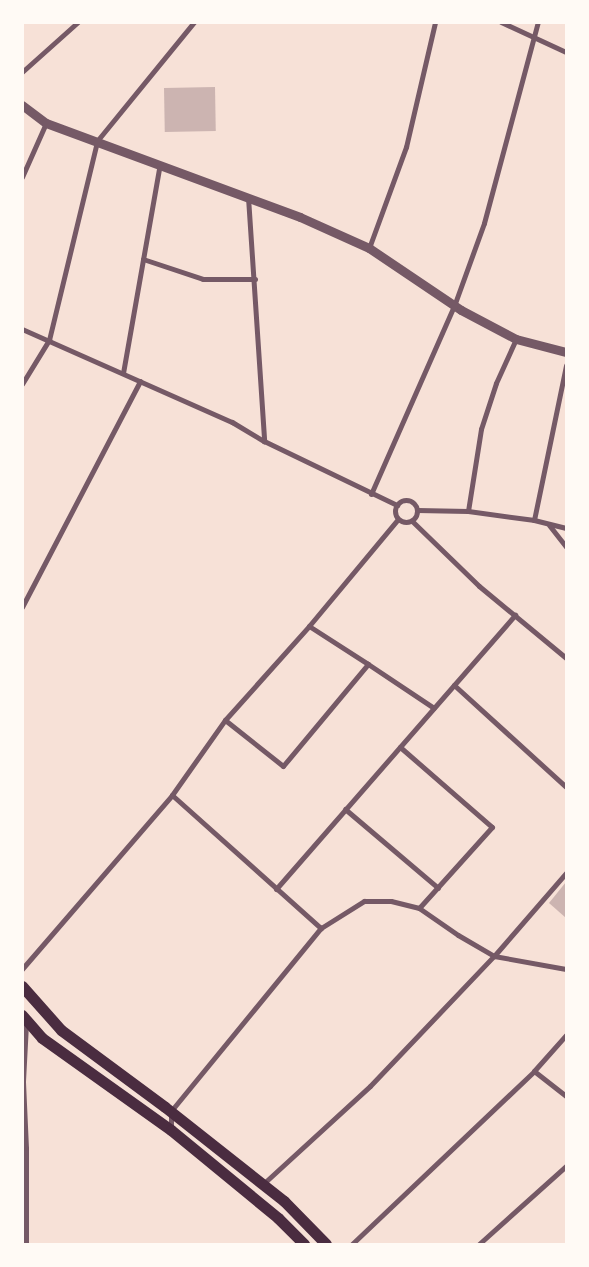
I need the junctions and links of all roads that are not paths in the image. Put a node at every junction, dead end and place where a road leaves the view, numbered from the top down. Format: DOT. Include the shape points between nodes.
graph roads {
  1 [pos="78,22"];
  2 [pos="194,22"];
  3 [pos="434,22"];
  4 [pos="501,22"];
  5 [pos="538,22"];
  6 [pos="534,38"];
  7 [pos="566,52"];
  8 [pos="22,72"];
  9 [pos="22,105"];
  10 [pos="46,123"];
  11 [pos="97,141"];
  12 [pos="160,163"];
  13 [pos="22,177"];
  14 [pos="248,197"];
  15 [pos="369,248"];
  16 [pos="144,258"];
  17 [pos="255,279"];
  18 [pos="454,306"];
  19 [pos="22,329"];
  20 [pos="516,339"];
  21 [pos="49,340"];
  22 [pos="566,352"];
  23 [pos="566,365"];
  24 [pos="123,373"];
  25 [pos="140,381"];
  26 [pos="22,384"];
  27 [pos="264,441"];
  28 [pos="371,494"];
  29 [pos="397,505"];
  30 [pos="417,510"];
  31 [pos="468,511"];
  32 [pos="398,519"];
  33 [pos="534,520"];
  34 [pos="412,521"];
  35 [pos="549,524"];
  36 [pos="566,528"];
  37 [pos="566,547"];
  38 [pos="22,607"];
  39 [pos="515,615"];
  40 [pos="310,626"];
  41 [pos="566,658"];
  42 [pos="368,664"];
  43 [pos="454,686"];
  44 [pos="434,708"];
  45 [pos="225,720"];
  46 [pos="400,747"];
  47 [pos="566,787"];
  48 [pos="172,795"];
  49 [pos="346,810"];
  50 [pos="566,873"];
  51 [pos="438,888"];
  52 [pos="276,889"];
  53 [pos="419,908"];
  54 [pos="321,928"];
  55 [pos="494,956"];
  56 [pos="22,969"];
  57 [pos="566,969"];
  58 [pos="22,986"];
  59 [pos="24,1017"];
  60 [pos="566,1035"];
  61 [pos="534,1071"];
  62 [pos="566,1096"];
  63 [pos="171,1112"];
  64 [pos="171,1130"];
  65 [pos="566,1166"];
  66 [pos="263,1184"];
  67 [pos="24,1206"];
  68 [pos="26,1244"];
  69 [pos="304,1244"];
  70 [pos="326,1244"];
  71 [pos="352,1244"];
  72 [pos="479,1244"];
  1 -- 8 [label="street"];
  2 -- 11 [label="street"];
  3 -- 15 [label="street" via="406,147"];
  4 -- 6 [label="street"];
  5 -- 6 [label="street"];
  6 -- 7 [label="street"];
  6 -- 18 [label="street" via="484,223"];
  9 -- 10 [label="street"];
  10 -- 11 [label="street"];
  10 -- 13 [label="street"];
  11 -- 12 [label="street"];
  11 -- 21 [label="street"];
  12 -- 14 [label="street"];
  12 -- 16 [label="street"];
  14 -- 15 [label="street"];
  14 -- 17 [label="street"];
  15 -- 18 [label="street"];
  16 -- 17 [label="street" via="203,279"];
  16 -- 24 [label="street"];
  17 -- 27 [label="street"];
  18 -- 20 [label="street"];
  18 -- 28 [label="street"];
  19 -- 21 [label="street"];
  20 -- 22 [label="street"];
  20 -- 31 [label="street" via="496,383 481,429"];
  21 -- 24 [label="street"];
  21 -- 26 [label="street"];
  23 -- 33 [label="street"];
  24 -- 25 [label="street"];
  25 -- 27 [label="street" via="232,422"];
  25 -- 38 [label="street"];
  27 -- 28 [label="street"];
  28 -- 29 [label="street"];
  29 -- 30 [label="street" via="410,501"];
  29 -- 32 [label="street" via="395,513"];
  30 -- 31 [label="street"];
  30 -- 34 [label="street"];
  31 -- 33 [label="street"];
  32 -- 34 [label="street"];
  32 -- 40 [label="street"];
  33 -- 35 [label="street"];
  34 -- 39 [label="street"];
  35 -- 36 [label="street"];
  35 -- 37 [label="street"];
  39 -- 41 [label="street"];
  39 -- 43 [label="street"];
  40 -- 42 [label="street"];
  40 -- 45 [label="street"];
  42 -- 44 [label="street"];
  42 -- 45 [label="street" via="283,766"];
  43 -- 44 [label="street"];
  43 -- 47 [label="street"];
  44 -- 46 [label="street"];
  45 -- 48 [label="street"];
  46 -- 49 [label="street"];
  46 -- 51 [label="street" via="492,827"];
  48 -- 52 [label="street"];
  48 -- 56 [label="street"];
  49 -- 51 [label="street"];
  49 -- 52 [label="street"];
  50 -- 55 [label="street"];
  51 -- 53 [label="street"];
  52 -- 54 [label="street"];
  53 -- 54 [label="street" via="391,901 364,901"];
  53 -- 55 [label="street"];
  54 -- 63 [label="street"];
  55 -- 57 [label="street"];
  55 -- 66 [label="street" via="370,1086"];
  58 -- 63 [label="main road" via="61,1030"];
  59 -- 64 [label="main road" via="42,1038"];
  59 -- 67 [label="street"];
  60 -- 61 [label="street"];
  61 -- 62 [label="street"];
  61 -- 71 [label="street"];
  63 -- 64 [label="street"];
  63 -- 66 [label="main road"];
  64 -- 69 [label="main road" via="278,1218"];
  65 -- 72 [label="street"];
  66 -- 70 [label="main road"];
  67 -- 68 [label="street"];
}
